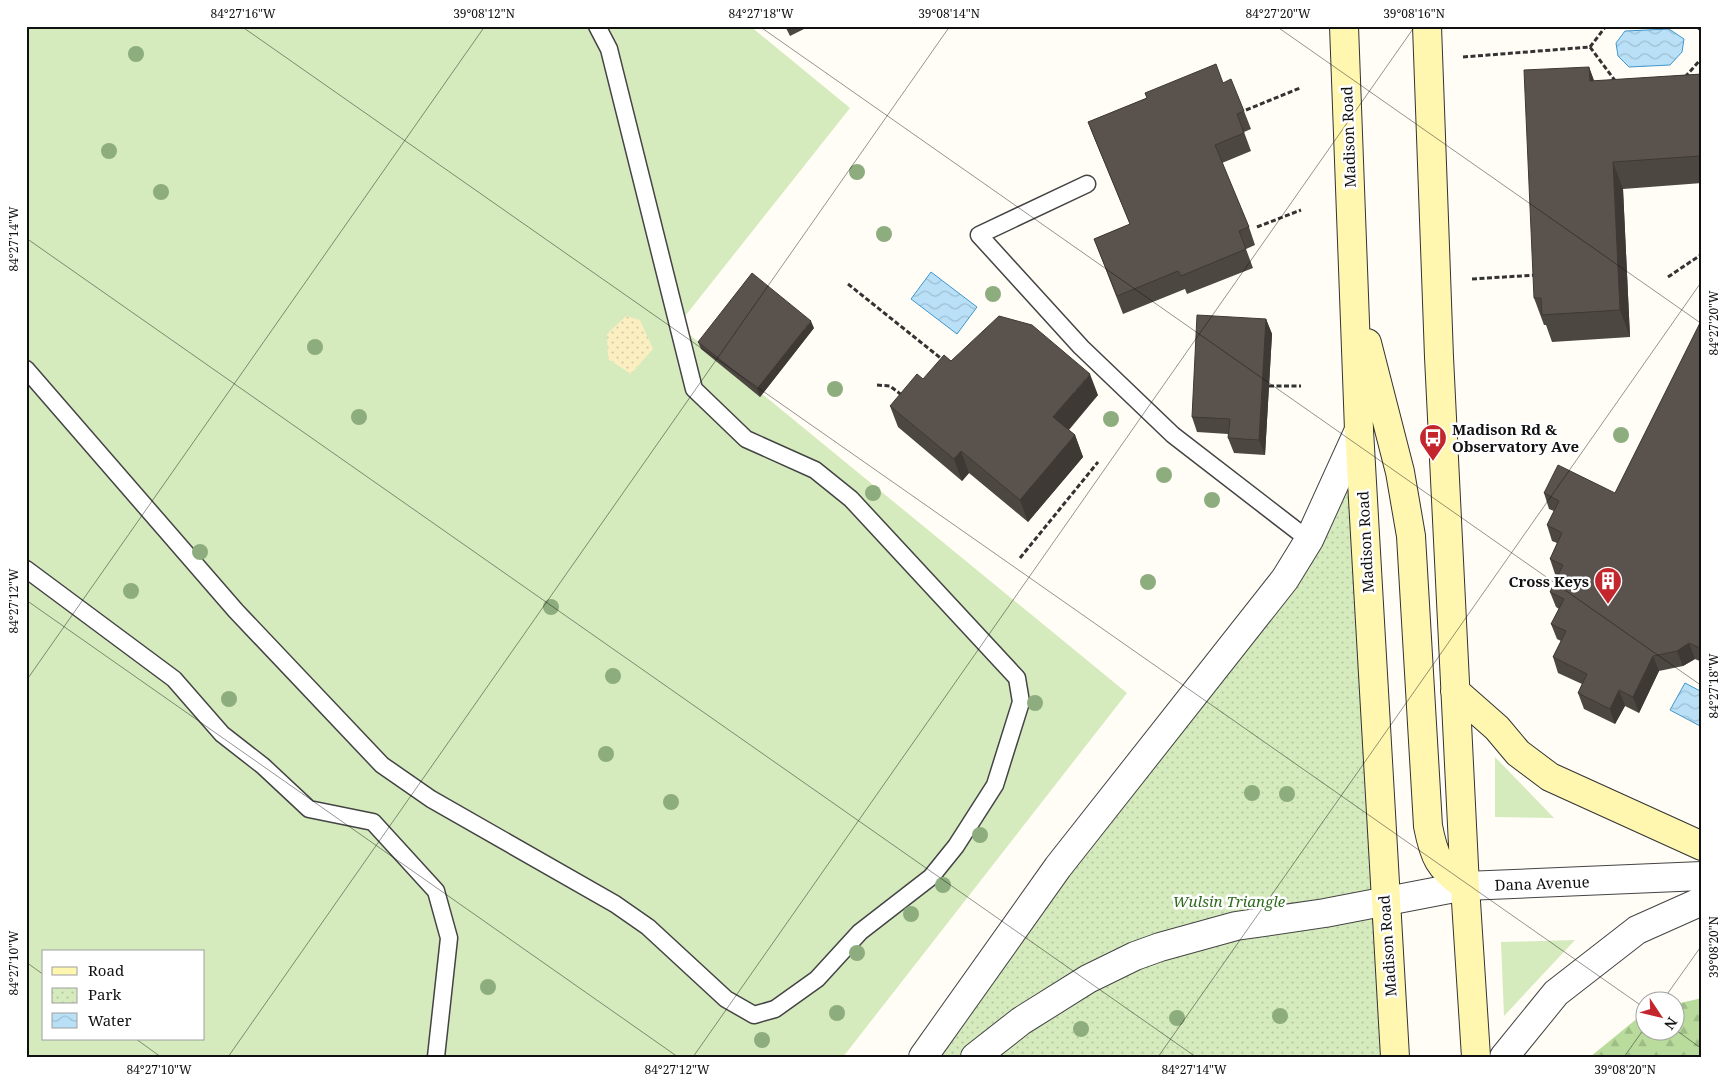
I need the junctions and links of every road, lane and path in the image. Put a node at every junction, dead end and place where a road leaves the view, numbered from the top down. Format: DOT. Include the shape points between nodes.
graph roads {
  1 [pos="597,26"];
  2 [pos="1344,26"];
  3 [pos="1427,26"];
  4 [pos="1606,26"];
  5 [pos="1696,26"];
  6 [pos="1702,31"];
  7 [pos="1590,47"];
  8 [pos="1702,58"];
  9 [pos="1429,63"];
  10 [pos="1684,79"];
  11 [pos="1616,82"];
  12 [pos="1625,83"];
  13 [pos="1300,88"];
  14 [pos="1613,89"];
  15 [pos="1246,110"];
  16 [pos="1087,184"];
  17 [pos="1301,210"];
  18 [pos="1257,227"];
  19 [pos="1702,254"];
  20 [pos="1541,274"];
  21 [pos="1668,277"];
  22 [pos="1472,279"];
  23 [pos="1353,283"];
  24 [pos="848,284"];
  25 [pos="942,358"];
  26 [pos="949,364"];
  27 [pos="936,366"];
  28 [pos="26,369"];
  29 [pos="877,385"];
  30 [pos="1269,386"];
  31 [pos="1301,386"];
  32 [pos="910,402"];
  33 [pos="1359,430"];
  34 [pos="1098,462"];
  35 [pos="1309,540"];
  36 [pos="1020,558"];
  37 [pos="26,569"];
  38 [pos="1456,691"];
  39 [pos="1702,846"];
  40 [pos="1702,876"];
  41 [pos="1465,886"];
  42 [pos="1384,901"];
  43 [pos="1702,902"];
  44 [pos="436,1057"];
  45 [pos="923,1057"];
  46 [pos="975,1057"];
  47 [pos="1395,1057"];
  48 [pos="1476,1057"];
  49 [pos="1504,1057"];
  1 -- 28 [label="lane" via="609,49 694,389 746,440 814,470 851,499 1017,678 1021,702 995,785 956,846 931,877 860,932 817,979 775,1009 754,1015 726,999 648,927 615,904 431,799 382,765 236,611"];
  2 -- 23 [label="main road, Madison Road"];
  3 -- 9 [label="main road"];
  4 -- 7 [label="path"];
  5 -- 6 [label="path"];
  7 -- 9 [label="path"];
  7 -- 11 [label="path"];
  8 -- 10 [label="path"];
  9 -- 38 [label="main road" via="1439,357"];
  11 -- 12 [label="path"];
  11 -- 14 [label="path"];
  13 -- 15 [label="path"];
  16 -- 35 [label="lane" via="979,235 1081,347 1173,435"];
  17 -- 18 [label="path"];
  19 -- 21 [label="path"];
  20 -- 22 [label="path"];
  23 -- 33 [label="main road, Madison Road"];
  23 -- 41 [label="main road" via="1400,472 1411,536 1428,826 1433,853 1446,873"];
  24 -- 25 [label="path"];
  25 -- 26 [label="path"];
  25 -- 27 [label="path"];
  29 -- 32 [label="path" via="890,386"];
  30 -- 31 [label="path"];
  33 -- 35 [label="street"];
  33 -- 42 [label="main road, Madison Road"];
  34 -- 36 [label="path"];
  35 -- 45 [label="street" via="1285,579 1058,867"];
  37 -- 44 [label="lane" via="174,679 222,734 309,809 373,822 436,891 449,938"];
  38 -- 39 [label="main road" via="1497,728 1518,753 1550,778"];
  38 -- 41 [label="main road"];
  40 -- 41 [label="street, Dana Avenue"];
  41 -- 42 [label="street, Dana Avenue"];
  41 -- 48 [label="main road"];
  42 -- 46 [label="street, Dana Avenue" via="1236,926 1135,956 1021,1021"];
  42 -- 47 [label="main road, Madison Road"];
  43 -- 49 [label="street" via="1637,930 1556,993"];
}
